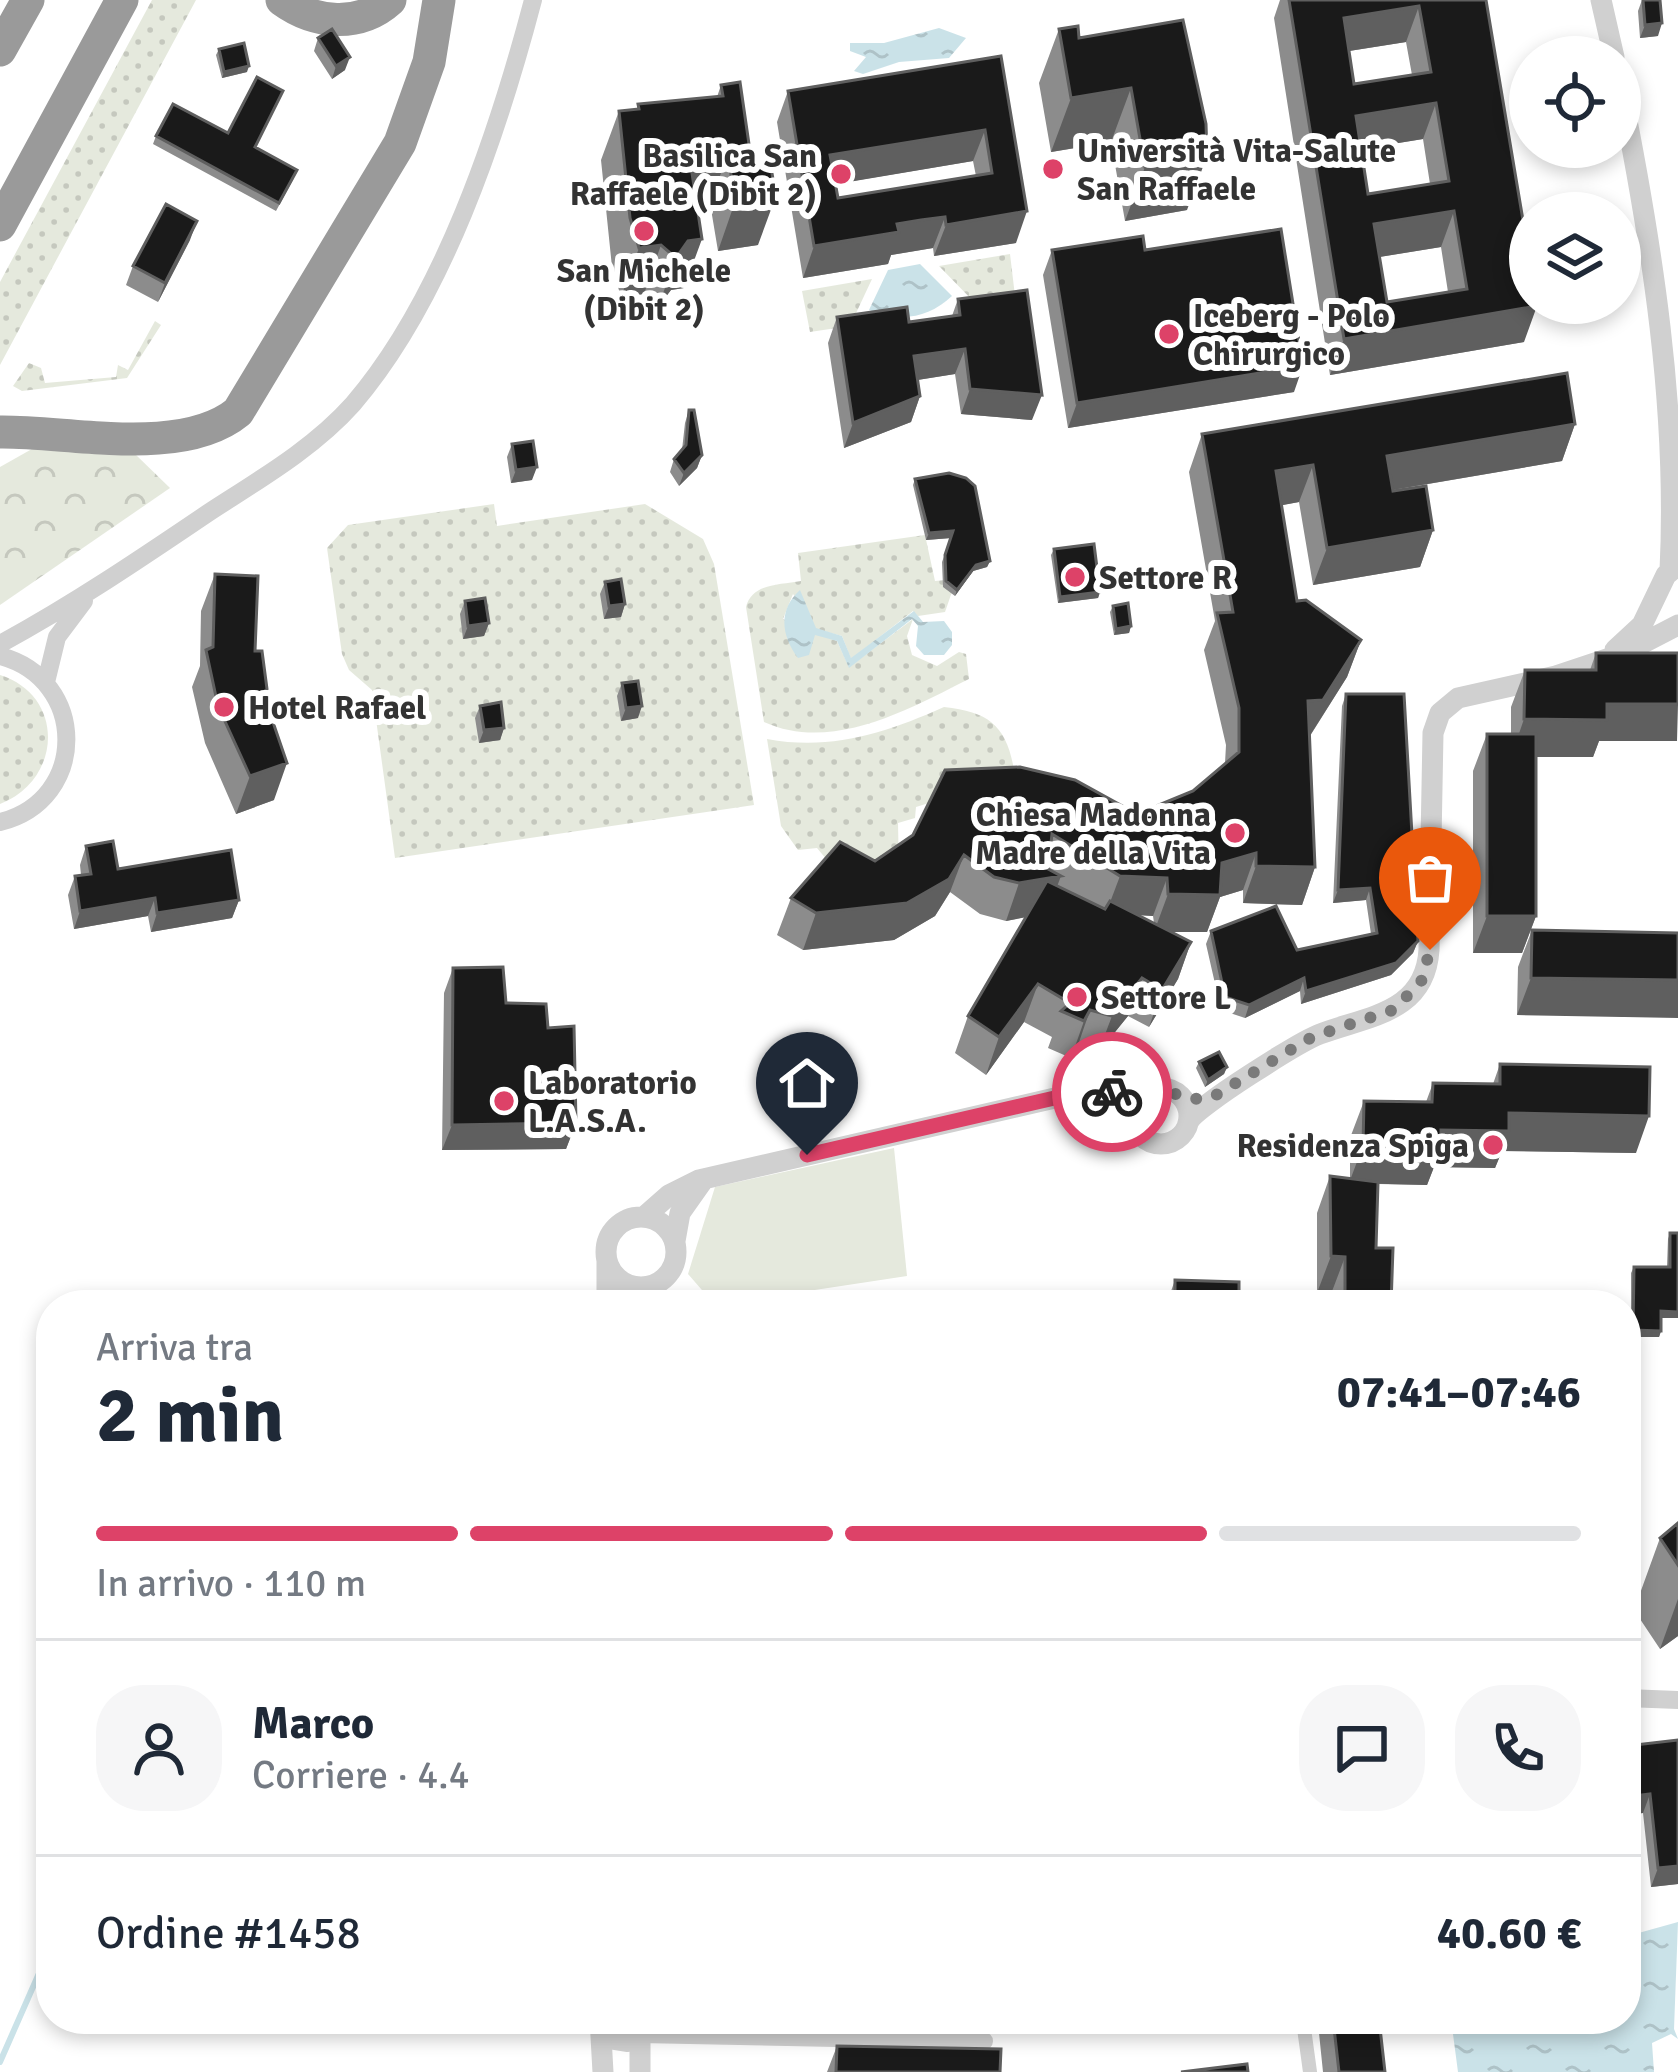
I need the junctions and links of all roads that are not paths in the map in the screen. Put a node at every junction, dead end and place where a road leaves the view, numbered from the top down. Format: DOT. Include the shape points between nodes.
graph roads {
  1 [pos="28,0"];
  2 [pos="122,0"];
  3 [pos="282,0"];
  4 [pos="390,0"];
  5 [pos="439,0"];
  6 [pos="533,0"];
  7 [pos="1601,0"];
  8 [pos="1609,36"];
  9 [pos="0,50"];
  10 [pos="1634,168"];
  11 [pos="0,225"];
  12 [pos="0,432"];
  13 [pos="1677,515"];
  14 [pos="1669,577"];
  15 [pos="98,586"];
  16 [pos="1678,623"];
  17 [pos="0,644"];
  18 [pos="0,656"];
  19 [pos="1598,662"];
  20 [pos="46,682"];
  21 [pos="0,822"];
  22 [pos="1104,1091"];
  23 [pos="1147,1092"];
  24 [pos="1181,1096"];
  25 [pos="1211,1098"];
  26 [pos="1134,1118"];
  27 [pos="1189,1121"];
  28 [pos="705,1178"];
  29 [pos="644,1217"];
  30 [pos="675,1241"];
  31 [pos="607,1260"];
  32 [pos="661,1281"];
  33 [pos="607,1290"];
  34 [pos="658,1290"];
  35 [pos="1641,1699"];
  36 [pos="1678,1700"];
  37 [pos="601,2034"];
  38 [pos="640,2034"];
  39 [pos="801,2034"];
  40 [pos="1305,2034"];
  41 [pos="984,2042"];
  42 [pos="603,2072"];
  43 [pos="640,2072"];
  44 [pos="1310,2072"];
  1 -- 9 [label="highway"];
  2 -- 11 [label="highway"];
  3 -- 4 [label="highway" via="311,16 344,20"];
  5 -- 12 [label="highway" via="429,62 400,143 238,412 210,431 180,436"];
  6 -- 15 [label="street" via="478,171 407,325 376,373 337,420 288,460"];
  7 -- 8 [label="street"];
  10 -- 13 [label="street" via="1659,312"];
  13 -- 14 [label="street"];
  14 -- 16 [label="street" via="1664,609"];
  14 -- 19 [label="street" via="1638,630"];
  15 -- 17 [label="street"];
  15 -- 20 [label="street" via="57,637"];
  16 -- 19 [label="street"];
  18 -- 20 [label="street"];
  19 -- 25 [label="street" via="1446,706 1433,733 1430,950 1421,982 1393,1010 1312,1037"];
  20 -- 21 [label="street" via="66,718 64,765 42,800"];
  22 -- 23 [label="street"];
  22 -- 26 [label="street"];
  22 -- 28 [label="street"];
  23 -- 24 [label="street"];
  23 -- 26 [label="street"];
  24 -- 25 [label="street"];
  24 -- 27 [label="street"];
  25 -- 27 [label="street"];
  26 -- 27 [label="street" via="1143,1137 1163,1143"];
  28 -- 29 [label="street"];
  28 -- 30 [label="street" via="680,1213"];
  29 -- 30 [label="street" via="663,1224"];
  29 -- 31 [label="street" via="613,1231"];
  30 -- 32 [label="street" via="673,1268"];
  31 -- 32 [label="street" via="633,1286"];
  31 -- 33 [label="street"];
  32 -- 34 [label="street"];
  35 -- 36 [label="street"];
  37 -- 42 [label="street"];
  38 -- 43 [label="street"];
  39 -- 41 [label="street"];
  40 -- 44 [label="street"];
}
